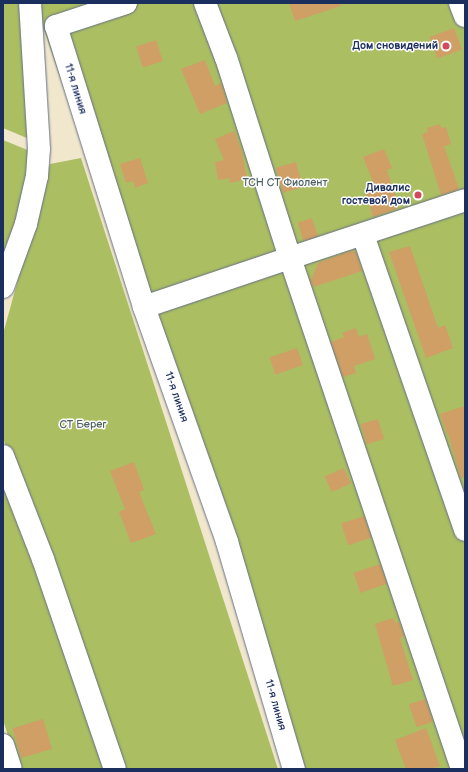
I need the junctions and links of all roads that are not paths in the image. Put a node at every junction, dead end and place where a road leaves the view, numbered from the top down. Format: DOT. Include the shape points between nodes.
graph roads {
  1 [pos="30,3"];
  2 [pos="126,3"];
  3 [pos="205,3"];
  4 [pos="460,3"];
  5 [pos="465,16"];
  6 [pos="465,200"];
  7 [pos="363,235"];
  8 [pos="290,258"];
  9 [pos="3,287"];
  10 [pos="144,307"];
  11 [pos="3,456"];
  12 [pos="465,530"];
  13 [pos="3,745"];
  14 [pos="11,769"];
  15 [pos="115,769"];
  16 [pos="294,769"];
  17 [pos="462,769"];
  1 -- 9 [label="street" via="39,149 37,176 26,224"];
  2 -- 10 [label="street, 11-я линия" via="56,26"];
  3 -- 8 [label="street" via="226,58"];
  4 -- 5 [label="street"];
  6 -- 7 [label="street"];
  7 -- 8 [label="street"];
  7 -- 12 [label="street"];
  8 -- 10 [label="street"];
  8 -- 17 [label="street"];
  10 -- 16 [label="street, 11-я линия" via="227,542"];
  11 -- 15 [label="street" via="42,558"];
  13 -- 14 [label="street"];
}
